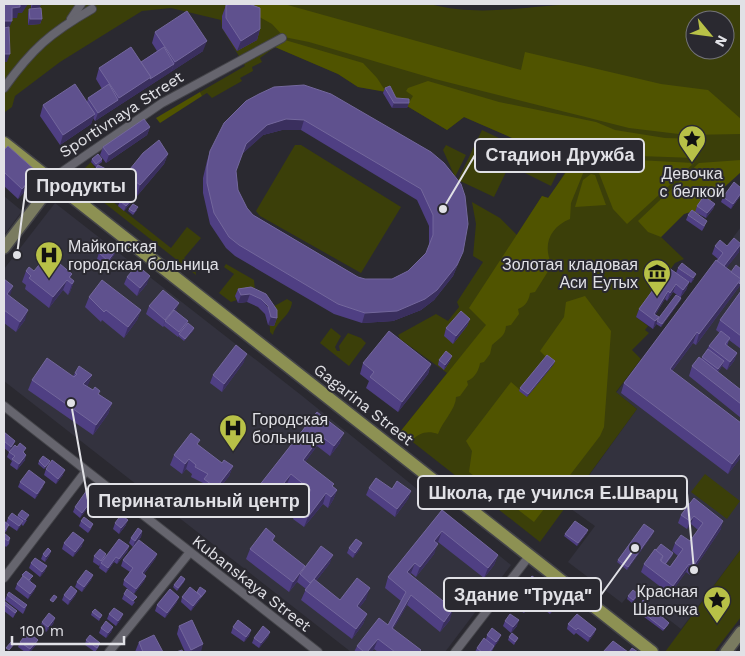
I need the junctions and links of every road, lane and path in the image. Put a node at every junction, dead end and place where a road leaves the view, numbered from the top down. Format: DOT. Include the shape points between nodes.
graph roads {
  1 [pos="81,4"];
  2 [pos="92,9"];
  3 [pos="63,26"];
  4 [pos="282,38"];
  5 [pos="4,88"];
  6 [pos="4,143"];
  7 [pos="54,182"];
  8 [pos="4,248"];
  9 [pos="4,406"];
  10 [pos="86,471"];
  11 [pos="190,552"];
  12 [pos="530,555"];
  13 [pos="4,578"];
  14 [pos="741,632"];
  15 [pos="109,652"];
  16 [pos="318,652"];
  17 [pos="455,652"];
  18 [pos="652,652"];
  19 [pos="726,652"];
  1 -- 3 [label="street"];
  2 -- 3 [label="street"];
  3 -- 5 [label="street" via="33,49"];
  4 -- 7 [label="street, Sportivnaya Street" via="162,103 62,172"];
  6 -- 7 [label="main road, Gagarina Street"];
  7 -- 8 [label="main road, Sportivnaya Street"];
  7 -- 12 [label="main road, Gagarina Street"];
  9 -- 10 [label="street, Kubanskaya Street"];
  10 -- 11 [label="street, Kubanskaya Street"];
  10 -- 13 [label="street"];
  11 -- 15 [label="street"];
  11 -- 16 [label="street, Kubanskaya Street"];
  12 -- 17 [label="street"];
  12 -- 18 [label="main road, Gagarina Street"];
  14 -- 19 [label="main road"];
}
